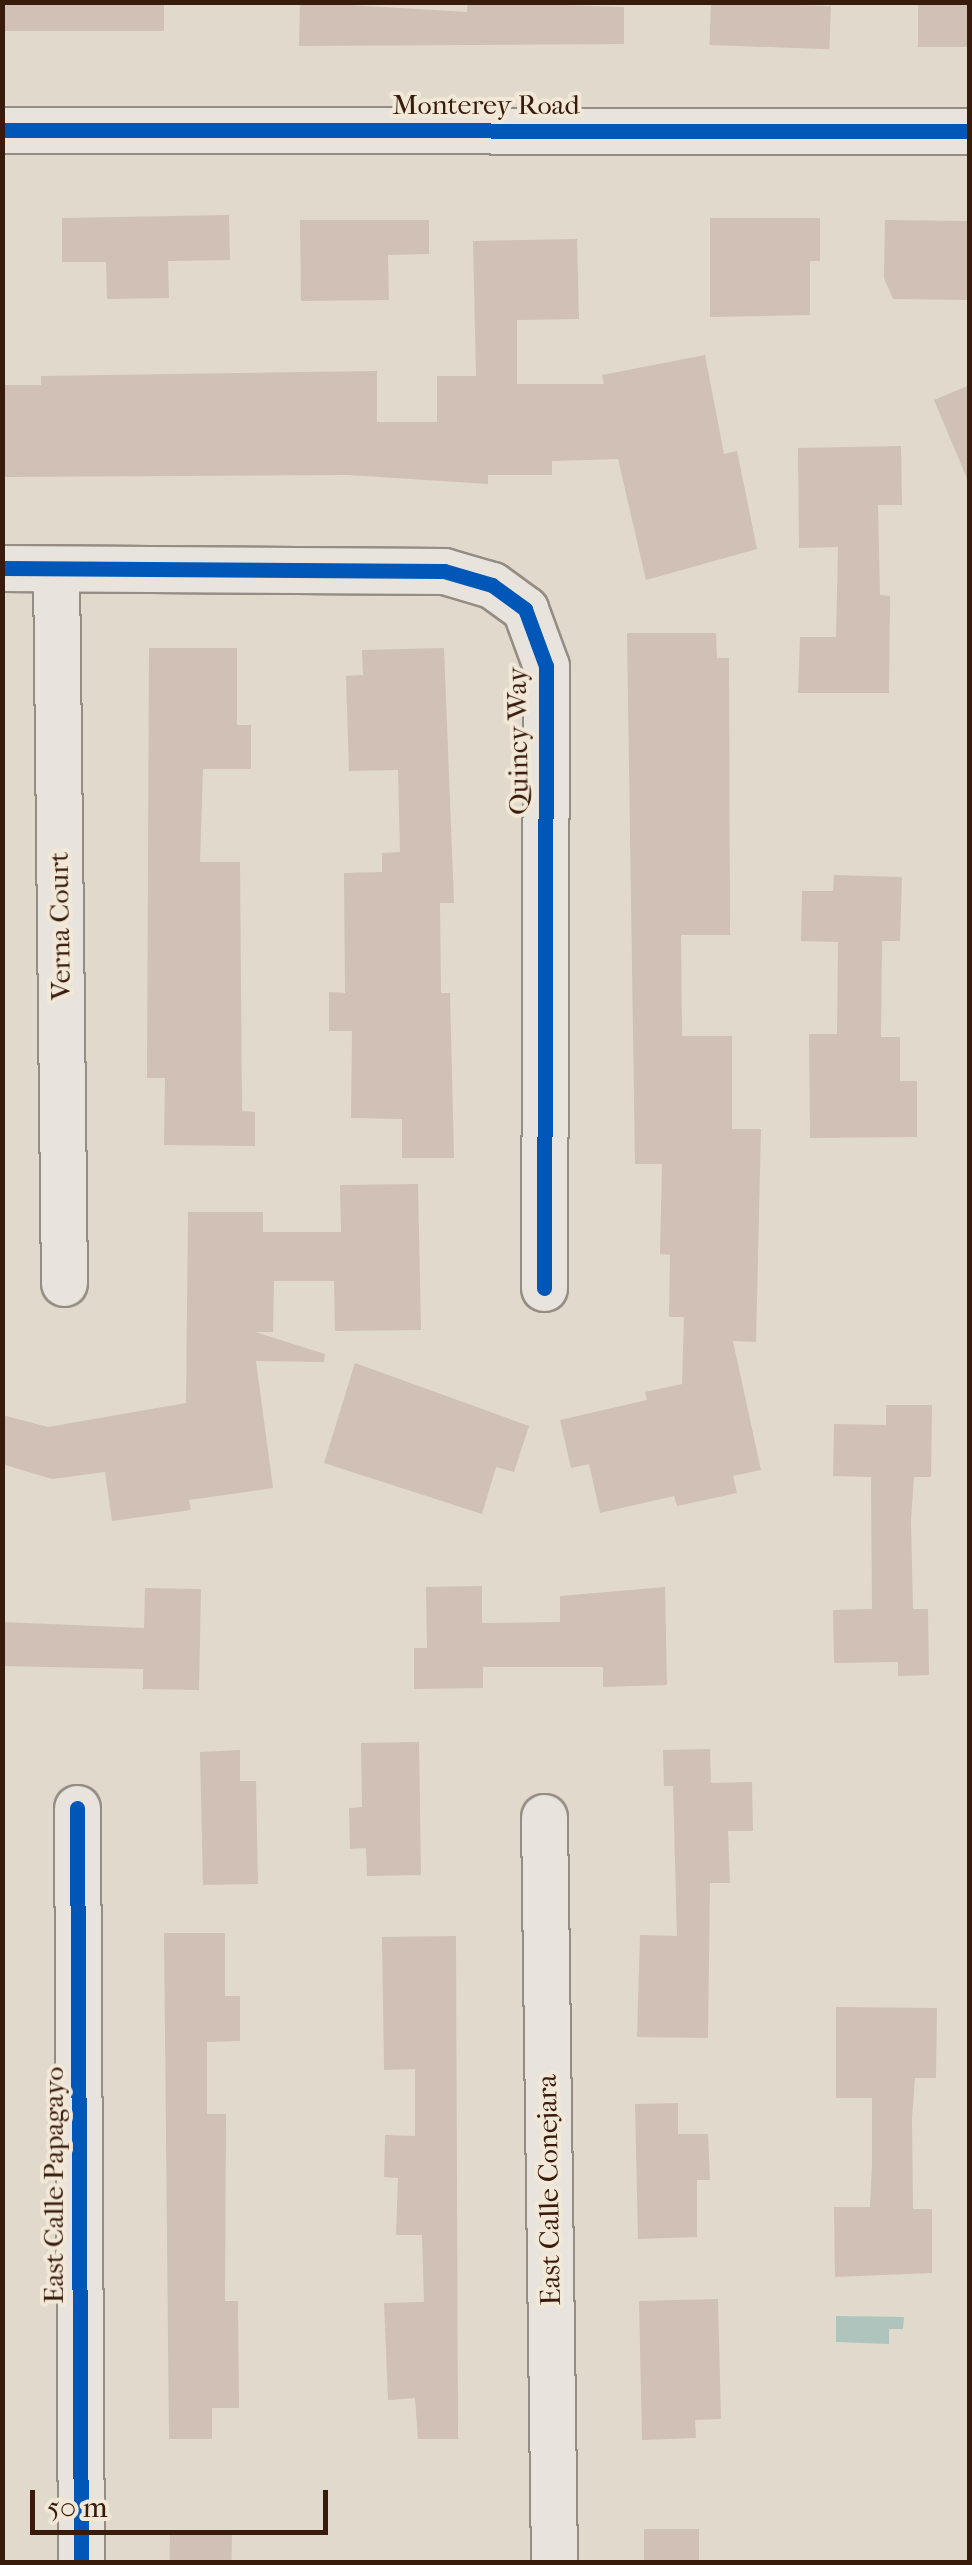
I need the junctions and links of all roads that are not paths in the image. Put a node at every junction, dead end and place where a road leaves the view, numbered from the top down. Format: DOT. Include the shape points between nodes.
graph roads {
  1 [pos="2,130"];
  2 [pos="970,130"];
  3 [pos="2,568"];
  4 [pos="56,568"];
  5 [pos="64,1283"];
  6 [pos="544,1288"];
  7 [pos="78,1808"];
  8 [pos="544,1817"];
  9 [pos="81,2562"];
  10 [pos="554,2562"];
  1 -- 2 [label="street, Monterey Road"];
  3 -- 4 [label="street, Quincy Way"];
  4 -- 5 [label="street, Verna Court"];
  4 -- 6 [label="street, Quincy Way" via="444,571 492,584 525,609 546,666"];
  7 -- 9 [label="street, East Calle Papagayo"];
  8 -- 10 [label="street, East Calle Conejara"];
}
